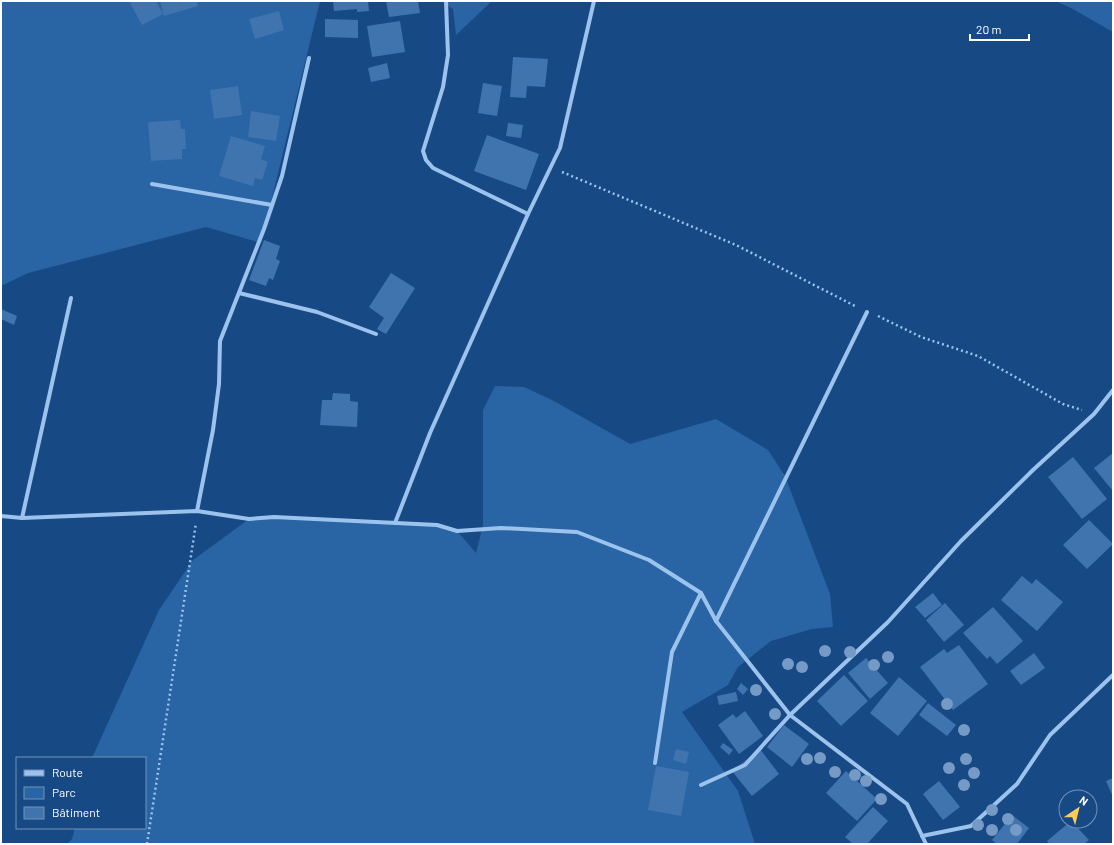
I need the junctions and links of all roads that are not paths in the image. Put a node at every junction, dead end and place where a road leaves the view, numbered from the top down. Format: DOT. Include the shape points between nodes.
graph roads {
  1 [pos="446,1"];
  2 [pos="594,1"];
  3 [pos="309,58"];
  4 [pos="152,184"];
  5 [pos="272,205"];
  6 [pos="528,214"];
  7 [pos="239,293"];
  8 [pos="70,298"];
  9 [pos="868,312"];
  10 [pos="376,334"];
  11 [pos="1113,390"];
  12 [pos="197,511"];
  13 [pos="1,516"];
  14 [pos="22,518"];
  15 [pos="395,523"];
  16 [pos="701,593"];
  17 [pos="716,621"];
  18 [pos="1113,675"];
  19 [pos="790,715"];
  20 [pos="655,763"];
  21 [pos="701,785"];
  22 [pos="922,836"];
  23 [pos="926,844"];
  1 -- 6 [label="street" via="448,55 443,87 423,151 426,160 433,168"];
  2 -- 6 [label="street" via="560,148"];
  3 -- 5 [label="street" via="282,176"];
  4 -- 5 [label="street"];
  5 -- 7 [label="street"];
  6 -- 15 [label="street" via="430,433"];
  7 -- 10 [label="street" via="317,312"];
  7 -- 12 [label="street" via="220,341 219,384 213,430"];
  8 -- 14 [label="street"];
  9 -- 17 [label="street"];
  11 -- 19 [label="street" via="1094,414 961,541 888,622"];
  12 -- 14 [label="street"];
  12 -- 15 [label="street" via="249,519 274,517"];
  13 -- 14 [label="street"];
  15 -- 16 [label="street" via="437,525 457,531 501,528 577,532 649,560"];
  16 -- 17 [label="street"];
  16 -- 20 [label="street" via="672,652"];
  17 -- 19 [label="street"];
  18 -- 22 [label="street" via="1050,735 1017,784 970,826"];
  19 -- 21 [label="street" via="745,765"];
  19 -- 22 [label="street" via="907,804"];
  22 -- 23 [label="street"];
}
